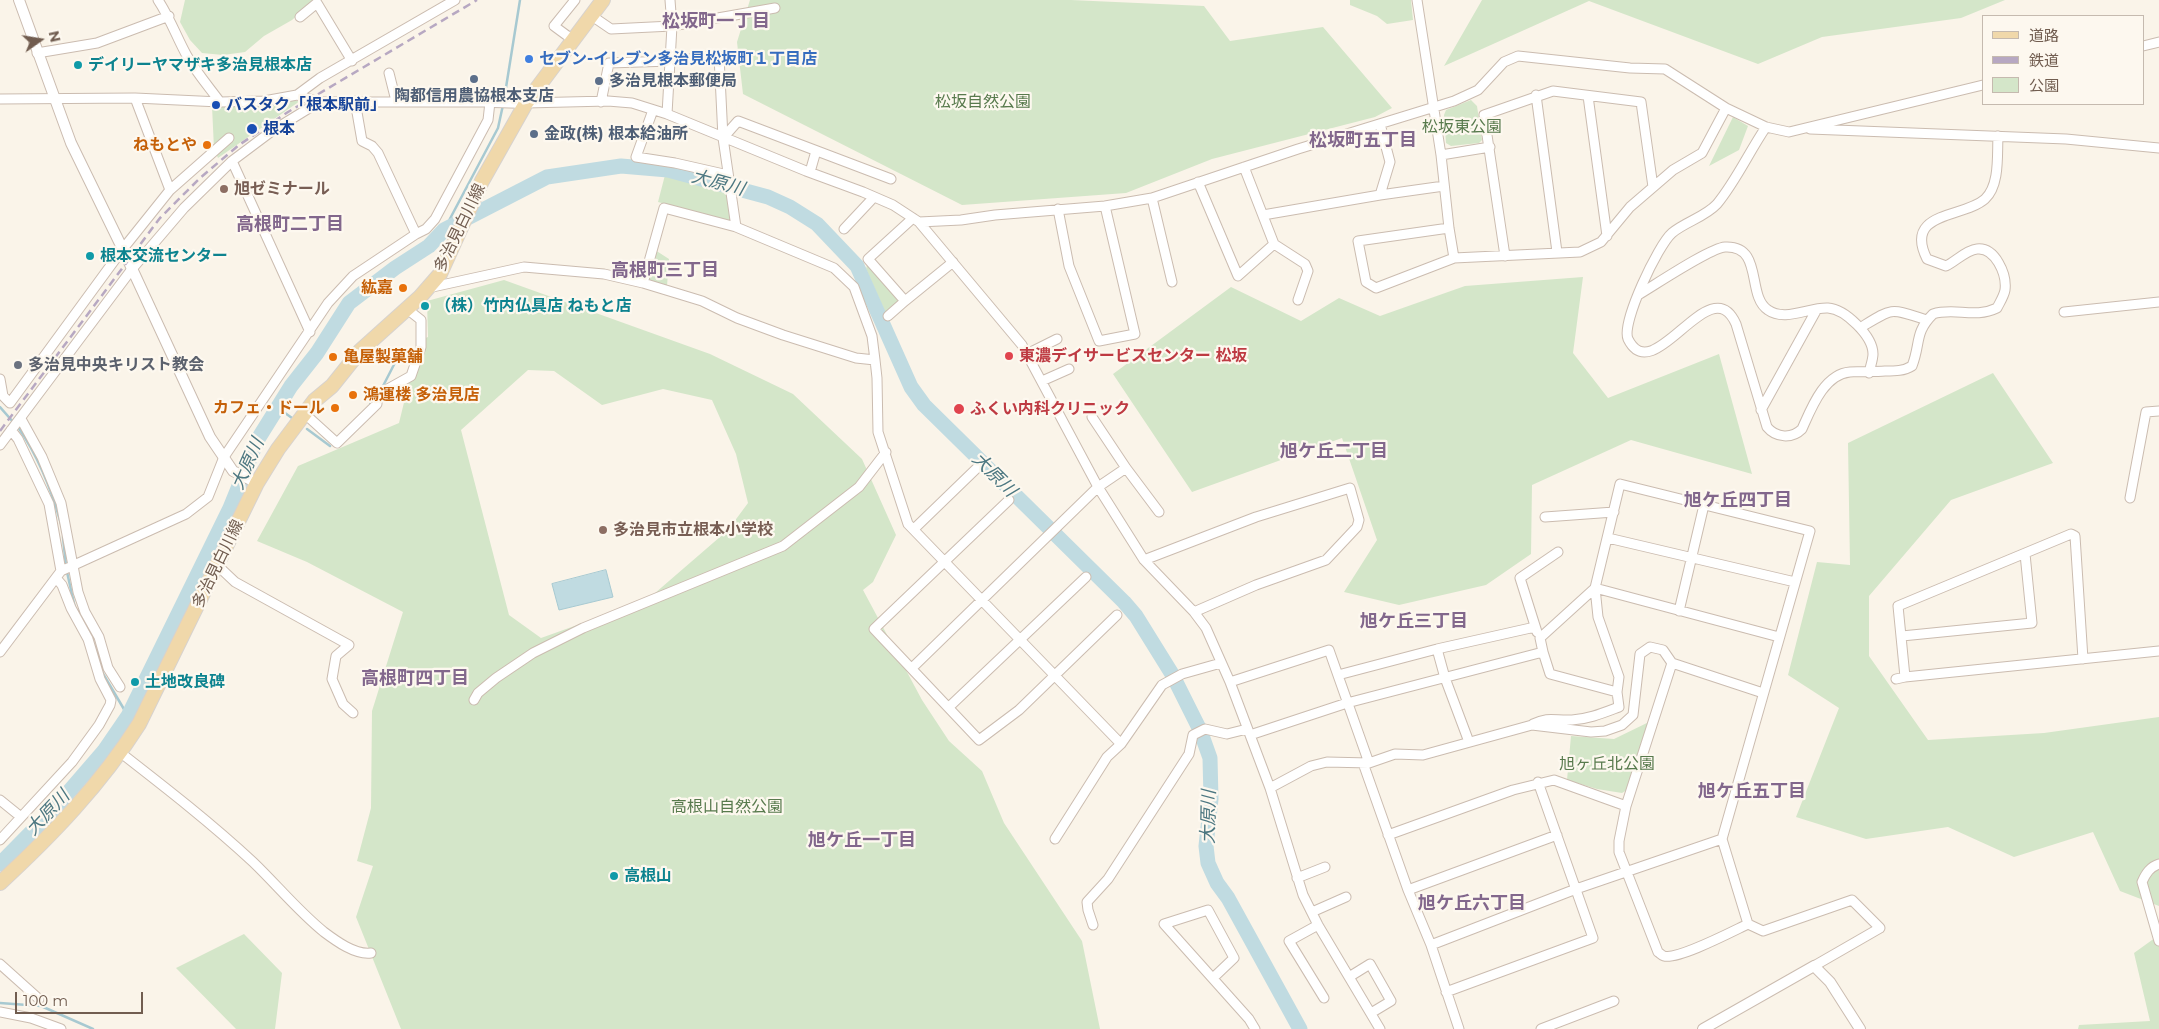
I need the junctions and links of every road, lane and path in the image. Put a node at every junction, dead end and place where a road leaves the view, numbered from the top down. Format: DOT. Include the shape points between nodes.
graph roads {
  1 [pos="19,0"];
  2 [pos="158,0"];
  3 [pos="170,0"];
  4 [pos="456,0"];
  5 [pos="574,0"];
  6 [pos="603,0"];
  7 [pos="670,0"];
  8 [pos="1417,0"];
  9 [pos="775,8"];
  10 [pos="166,12"];
  11 [pos="592,16"];
  12 [pos="300,17"];
  13 [pos="672,26"];
  14 [pos="573,40"];
  15 [pos="2159,42"];
  16 [pos="2144,46"];
  17 [pos="37,54"];
  18 [pos="352,61"];
  19 [pos="671,61"];
  20 [pos="389,73"];
  21 [pos="1982,86"];
  22 [pos="297,95"];
  23 [pos="1536,95"];
  24 [pos="1588,96"];
  25 [pos="135,98"];
  26 [pos="0,99"];
  27 [pos="54,100"];
  28 [pos="354,101"];
  29 [pos="396,101"];
  30 [pos="220,102"];
  31 [pos="319,102"];
  32 [pos="492,102"];
  33 [pos="526,102"];
  34 [pos="601,102"];
  35 [pos="1434,106"];
  36 [pos="1726,108"];
  37 [pos="653,110"];
  38 [pos="667,114"];
  39 [pos="1380,124"];
  40 [pos="1766,127"];
  41 [pos="1804,129"];
  42 [pos="1998,136"];
  43 [pos="229,138"];
  44 [pos="724,138"];
  45 [pos="1490,148"];
  46 [pos="2159,148"];
  47 [pos="816,151"];
  48 [pos="1441,155"];
  49 [pos="232,161"];
  50 [pos="1244,167"];
  51 [pos="810,172"];
  52 [pos="728,175"];
  53 [pos="891,179"];
  54 [pos="1198,182"];
  55 [pos="1444,186"];
  56 [pos="1653,187"];
  57 [pos="170,190"];
  58 [pos="1380,195"];
  59 [pos="874,197"];
  60 [pos="1152,198"];
  61 [pos="1105,206"];
  62 [pos="1058,209"];
  63 [pos="1263,215"];
  64 [pos="916,220"];
  65 [pos="736,227"];
  66 [pos="1449,228"];
  67 [pos="844,229"];
  68 [pos="416,234"];
  69 [pos="1606,236"];
  70 [pos="1274,244"];
  71 [pos="122,250"];
  72 [pos="1557,252"];
  73 [pos="1505,256"];
  74 [pos="1454,258"];
  75 [pos="953,262"];
  76 [pos="132,269"];
  77 [pos="1172,282"];
  78 [pos="643,283"];
  79 [pos="428,288"];
  80 [pos="1638,295"];
  81 [pos="1298,300"];
  82 [pos="906,301"];
  83 [pos="2159,302"];
  84 [pos="407,309"];
  85 [pos="1817,309"];
  86 [pos="2064,312"];
  87 [pos="888,316"];
  88 [pos="1927,320"];
  89 [pos="1860,328"];
  90 [pos="310,332"];
  91 [pos="1057,339"];
  92 [pos="1027,354"];
  93 [pos="875,360"];
  94 [pos="1069,369"];
  95 [pos="1869,373"];
  96 [pos="0,380"];
  97 [pos="1042,381"];
  98 [pos="1761,410"];
  99 [pos="2159,411"];
  100 [pos="305,414"];
  101 [pos="1092,416"];
  102 [pos="21,419"];
  103 [pos="11,430"];
  104 [pos="0,445"];
  105 [pos="886,452"];
  106 [pos="224,457"];
  107 [pos="977,468"];
  108 [pos="1126,468"];
  109 [pos="253,482"];
  110 [pos="1098,487"];
  111 [pos="2130,498"];
  112 [pos="1009,500"];
  113 [pos="1704,505"];
  114 [pos="1159,512"];
  115 [pos="1614,512"];
  116 [pos="1545,517"];
  117 [pos="915,528"];
  118 [pos="1608,538"];
  119 [pos="1558,552"];
  120 [pos="2024,554"];
  121 [pos="1691,558"];
  122 [pos="944,560"];
  123 [pos="1144,560"];
  124 [pos="217,565"];
  125 [pos="65,570"];
  126 [pos="1086,577"];
  127 [pos="1795,582"];
  128 [pos="1595,588"];
  129 [pos="982,599"];
  130 [pos="1679,611"];
  131 [pos="1194,612"];
  132 [pos="1118,616"];
  133 [pos="1535,627"];
  134 [pos="1902,636"];
  135 [pos="1779,637"];
  136 [pos="1540,638"];
  137 [pos="1020,640"];
  138 [pos="1437,649"];
  139 [pos="2159,651"];
  140 [pos="0,652"];
  141 [pos="1543,652"];
  142 [pos="2083,660"];
  143 [pos="1221,663"];
  144 [pos="1672,663"];
  145 [pos="912,668"];
  146 [pos="1338,675"];
  147 [pos="1054,676"];
  148 [pos="1445,678"];
  149 [pos="1230,682"];
  150 [pos="120,687"];
  151 [pos="1617,692"];
  152 [pos="1763,692"];
  153 [pos="474,700"];
  154 [pos="1347,703"];
  155 [pos="949,707"];
  156 [pos="353,713"];
  157 [pos="1532,725"];
  158 [pos="1248,732"];
  159 [pos="1469,742"];
  160 [pos="1121,744"];
  161 [pos="121,753"];
  162 [pos="1366,763"];
  163 [pos="1538,782"];
  164 [pos="1270,788"];
  165 [pos="0,800"];
  166 [pos="1626,806"];
  167 [pos="21,817"];
  168 [pos="1388,835"];
  169 [pos="1557,836"];
  170 [pos="1055,838"];
  171 [pos="1722,839"];
  172 [pos="0,840"];
  173 [pos="2159,864"];
  174 [pos="1325,868"];
  175 [pos="1626,872"];
  176 [pos="1297,878"];
  177 [pos="0,883"];
  178 [pos="1576,889"];
  179 [pos="1408,890"];
  180 [pos="1346,897"];
  181 [pos="1312,912"];
  182 [pos="1748,924"];
  183 [pos="1093,925"];
  184 [pos="1318,925"];
  185 [pos="2159,942"];
  186 [pos="1431,945"];
  187 [pos="371,953"];
  188 [pos="0,964"];
  189 [pos="1814,966"];
  190 [pos="1348,977"];
  191 [pos="1213,978"];
  192 [pos="1446,992"];
  193 [pos="1324,998"];
  194 [pos="39,999"];
  195 [pos="1614,1001"];
  196 [pos="0,1012"];
  197 [pos="1371,1013"];
  198 [pos="61,1029"];
  199 [pos="1255,1029"];
  200 [pos="1380,1029"];
  201 [pos="1459,1029"];
  202 [pos="1541,1029"];
  203 [pos="1703,1029"];
  204 [pos="1860,1029"];
  1 -- 17 [label="street"];
  2 -- 10 [label="street"];
  3 -- 10 [label="street"];
  4 -- 18 [label="street"];
  5 -- 14 [label="street" via="554,26"];
  6 -- 11 [label="main road, 多治見白川線"];
  7 -- 13 [label="street"];
  8 -- 35 [label="street"];
  9 -- 13 [label="street"];
  10 -- 17 [label="street" via="97,43"];
  10 -- 30 [label="street" via="188,58"];
  11 -- 13 [label="street" via="611,29"];
  11 -- 14 [label="main road, 多治見白川線"];
  12 -- 18 [label="street" via="317,3"];
  13 -- 19 [label="street"];
  14 -- 33 [label="main road, 多治見白川線"];
  15 -- 16 [label="street"];
  17 -- 27 [label="street"];
  18 -- 22 [label="street"];
  19 -- 34 [label="street" via="609,63"];
  19 -- 38 [label="street"];
  19 -- 44 [label="street" via="719,56"];
  20 -- 29 [label="street"];
  21 -- 41 [label="street"];
  22 -- 30 [label="street" via="264,101"];
  22 -- 31 [label="street"];
  23 -- 24 [label="street" via="1553,90"];
  23 -- 45 [label="street" via="1484,115"];
  23 -- 72 [label="street"];
  24 -- 56 [label="street" via="1641,102"];
  24 -- 69 [label="street"];
  25 -- 27 [label="street"];
  25 -- 30 [label="street"];
  25 -- 57 [label="street"];
  26 -- 27 [label="street"];
  27 -- 71 [label="street"];
  28 -- 29 [label="street"];
  28 -- 31 [label="street"];
  28 -- 68 [label="street" via="362,141 378,153"];
  29 -- 32 [label="street"];
  31 -- 49 [label="street"];
  32 -- 33 [label="street"];
  32 -- 68 [label="street" via="488,120 434,219 426,229"];
  33 -- 34 [label="street"];
  33 -- 79 [label="main road, 多治見白川線" via="482,181 440,274"];
  34 -- 37 [label="street" via="632,103"];
  35 -- 36 [label="street" via="1478,90 1504,62 1518,56 1665,69"];
  35 -- 39 [label="street"];
  35 -- 48 [label="street"];
  36 -- 40 [label="street"];
  36 -- 56 [label="street" via="1702,153 1673,170"];
  37 -- 38 [label="street"];
  37 -- 52 [label="street" via="636,157"];
  38 -- 44 [label="street"];
  39 -- 50 [label="street"];
  39 -- 58 [label="street" via="1390,162"];
  40 -- 41 [label="street" via="1789,132"];
  40 -- 80 [label="street" via="1716,205 1672,232 1661,244"];
  41 -- 42 [label="street"];
  42 -- 46 [label="street"];
  42 -- 88 [label="street" via="1992,190 1985,199 1932,222 1922,238 1927,259 1946,266 1972,250 1992,253 2005,283 2002,300 1997,308 1980,314 1938,312"];
  43 -- 57 [label="street"];
  44 -- 47 [label="street" via="738,121"];
  44 -- 51 [label="street"];
  44 -- 52 [label="street"];
  45 -- 48 [label="street"];
  45 -- 73 [label="street"];
  47 -- 51 [label="street"];
  47 -- 53 [label="street"];
  48 -- 55 [label="street"];
  49 -- 76 [label="street" via="184,208"];
  49 -- 90 [label="street"];
  50 -- 54 [label="street"];
  50 -- 63 [label="street"];
  51 -- 59 [label="street"];
  52 -- 65 [label="street"];
  54 -- 60 [label="street"];
  54 -- 70 [label="street" via="1238,276"];
  55 -- 58 [label="street"];
  55 -- 66 [label="street"];
  56 -- 69 [label="street" via="1630,207"];
  57 -- 71 [label="street"];
  58 -- 63 [label="street"];
  59 -- 64 [label="street"];
  59 -- 67 [label="street"];
  60 -- 61 [label="street"];
  60 -- 77 [label="street"];
  61 -- 62 [label="street"];
  61 -- 62 [label="street" via="1135,334 1099,341 1069,266"];
  62 -- 64 [label="street" via="961,220"];
  63 -- 70 [label="street"];
  64 -- 75 [label="street"];
  64 -- 82 [label="street" via="868,259"];
  65 -- 78 [label="street" via="664,208"];
  65 -- 93 [label="street" via="834,268 854,287 872,336"];
  66 -- 74 [label="street"];
  66 -- 74 [label="street" via="1358,241 1366,282 1376,288"];
  68 -- 90 [label="street" via="353,276 328,303"];
  69 -- 72 [label="street" via="1580,252"];
  70 -- 81 [label="street" via="1305,264 1308,272"];
  71 -- 76 [label="street"];
  71 -- 96 [label="street" via="10,403 3,396"];
  72 -- 73 [label="street"];
  73 -- 74 [label="street"];
  75 -- 82 [label="street"];
  75 -- 92 [label="street"];
  76 -- 102 [label="street"];
  76 -- 106 [label="street" via="210,437"];
  78 -- 79 [label="street" via="594,273 524,267"];
  78 -- 93 [label="street" via="702,301 783,335 856,358"];
  79 -- 84 [label="main road, 多治見白川線"];
  80 -- 85 [label="street" via="1716,249 1732,247 1741,251 1751,263 1763,307 1780,315"];
  80 -- 98 [label="street" via="1627,332 1634,346 1644,351 1660,348 1704,311 1718,309 1733,316"];
  82 -- 87 [label="street"];
  83 -- 86 [label="street"];
  84 -- 100 [label="main road, 多治見白川線" via="360,351"];
  84 -- 100 [label="street" via="421,320 422,347 411,376 377,395 377,404 337,443"];
  85 -- 89 [label="street" via="1836,310"];
  85 -- 98 [label="street"];
  88 -- 89 [label="street" via="1895,310"];
  88 -- 95 [label="street" via="1920,330 1912,366"];
  89 -- 95 [label="street" via="1872,346"];
  90 -- 106 [label="street"];
  91 -- 92 [label="street"];
  92 -- 97 [label="street"];
  93 -- 105 [label="street" via="878,432"];
  94 -- 97 [label="street"];
  95 -- 98 [label="street" via="1848,372 1830,381 1797,434 1785,436 1770,431"];
  97 -- 110 [label="street"];
  99 -- 111 [label="street" via="2146,412"];
  100 -- 109 [label="main road, 多治見白川線"];
  101 -- 108 [label="street"];
  102 -- 103 [label="street"];
  102 -- 125 [label="street" via="42,457 61,503"];
  103 -- 104 [label="street"];
  103 -- 125 [label="street" via="48,504"];
  105 -- 117 [label="street" via="908,524"];
  105 -- 153 [label="street" via="858,487 783,546 583,628 533,653 496,678"];
  106 -- 109 [label="street" via="233,471"];
  106 -- 125 [label="street" via="208,497 186,514"];
  107 -- 117 [label="street"];
  108 -- 110 [label="street"];
  108 -- 114 [label="street"];
  109 -- 124 [label="main road, 多治見白川線"];
  110 -- 123 [label="street"];
  110 -- 129 [label="street"];
  112 -- 122 [label="street"];
  113 -- 115 [label="street" via="1620,484"];
  113 -- 121 [label="street"];
  113 -- 127 [label="street" via="1810,531"];
  115 -- 116 [label="street"];
  115 -- 118 [label="street"];
  117 -- 122 [label="street"];
  118 -- 121 [label="street"];
  118 -- 128 [label="street"];
  119 -- 133 [label="street" via="1520,578"];
  120 -- 134 [label="street" via="1898,606"];
  120 -- 134 [label="street" via="2032,623"];
  120 -- 142 [label="street" via="2071,534 2075,536"];
  121 -- 127 [label="street"];
  121 -- 130 [label="street"];
  122 -- 129 [label="street"];
  122 -- 145 [label="street" via="874,629"];
  123 -- 131 [label="street"];
  123 -- 131 [label="street" via="1256,517 1350,488 1359,520 1357,527 1326,560"];
  124 -- 156 [label="street" via="235,582 349,644 336,656 332,679 343,704"];
  124 -- 161 [label="main road, 多治見白川線" via="139,724"];
  125 -- 140 [label="street"];
  125 -- 150 [label="street" via="99,637 108,668"];
  125 -- 167 [label="street" via="62,585 88,639 100,679 111,700 110,706 72,762"];
  126 -- 137 [label="street"];
  127 -- 135 [label="street"];
  128 -- 130 [label="street"];
  128 -- 136 [label="street"];
  128 -- 151 [label="street" via="1598,617 1619,676"];
  129 -- 137 [label="street"];
  129 -- 145 [label="street"];
  130 -- 135 [label="street"];
  131 -- 143 [label="street" via="1206,628"];
  132 -- 147 [label="street"];
  133 -- 136 [label="street"];
  133 -- 138 [label="street"];
  134 -- 142 [label="street" via="1900,678"];
  135 -- 152 [label="street"];
  136 -- 141 [label="street"];
  137 -- 147 [label="street"];
  137 -- 155 [label="street"];
  138 -- 146 [label="street"];
  138 -- 148 [label="street"];
  139 -- 142 [label="street"];
  141 -- 148 [label="street"];
  141 -- 151 [label="street" via="1550,674"];
  143 -- 149 [label="street"];
  143 -- 160 [label="street" via="1182,674 1162,685"];
  144 -- 152 [label="street"];
  144 -- 157 [label="street" via="1663,650 1650,647 1640,654 1633,715 1614,729 1591,732"];
  144 -- 166 [label="street"];
  145 -- 155 [label="street"];
  146 -- 149 [label="street" via="1329,650"];
  146 -- 154 [label="street"];
  147 -- 155 [label="street" via="1019,710 979,740"];
  147 -- 160 [label="street"];
  148 -- 154 [label="street"];
  148 -- 159 [label="street"];
  149 -- 158 [label="street"];
  151 -- 157 [label="street" via="1619,707 1592,717 1544,719"];
  152 -- 171 [label="street"];
  154 -- 158 [label="street"];
  154 -- 162 [label="street"];
  157 -- 159 [label="street"];
  158 -- 164 [label="street"];
  158 -- 183 [label="street" via="1227,734 1205,728 1192,735 1189,754 1108,879 1087,902"];
  159 -- 162 [label="street" via="1423,755 1395,754"];
  160 -- 170 [label="street" via="1107,757"];
  161 -- 177 [label="main road, 多治見白川線" via="72,811"];
  161 -- 187 [label="street" via="190,806 325,933 344,946"];
  162 -- 164 [label="street" via="1327,762 1311,766"];
  162 -- 168 [label="street"];
  163 -- 166 [label="street" via="1566,782"];
  163 -- 168 [label="street"];
  163 -- 169 [label="street"];
  164 -- 176 [label="street"];
  165 -- 167 [label="street"];
  166 -- 175 [label="street" via="1619,846"];
  167 -- 172 [label="street"];
  168 -- 179 [label="street"];
  169 -- 178 [label="street"];
  169 -- 179 [label="street"];
  171 -- 175 [label="street"];
  171 -- 182 [label="street"];
  173 -- 185 [label="street" via="2152,866 2142,882"];
  174 -- 176 [label="street"];
  175 -- 178 [label="street"];
  175 -- 182 [label="street" via="1658,952 1664,956 1676,956"];
  176 -- 181 [label="street"];
  178 -- 186 [label="street"];
  178 -- 192 [label="street" via="1593,938"];
  179 -- 186 [label="street"];
  180 -- 181 [label="street"];
  181 -- 184 [label="street"];
  182 -- 189 [label="street" via="1763,931 1852,900 1880,928"];
  184 -- 190 [label="street"];
  184 -- 193 [label="street" via="1289,941"];
  186 -- 192 [label="street"];
  188 -- 194 [label="street"];
  189 -- 203 [label="street"];
  189 -- 204 [label="street" via="1830,982"];
  190 -- 197 [label="street"];
  190 -- 197 [label="street" via="1370,964 1391,1001"];
  191 -- 191 [label="street" via="1207,971 1164,924 1208,910 1234,958"];
  191 -- 199 [label="street"];
  192 -- 201 [label="street"];
  195 -- 202 [label="street"];
  196 -- 198 [label="street"];
  197 -- 200 [label="street"];
}
